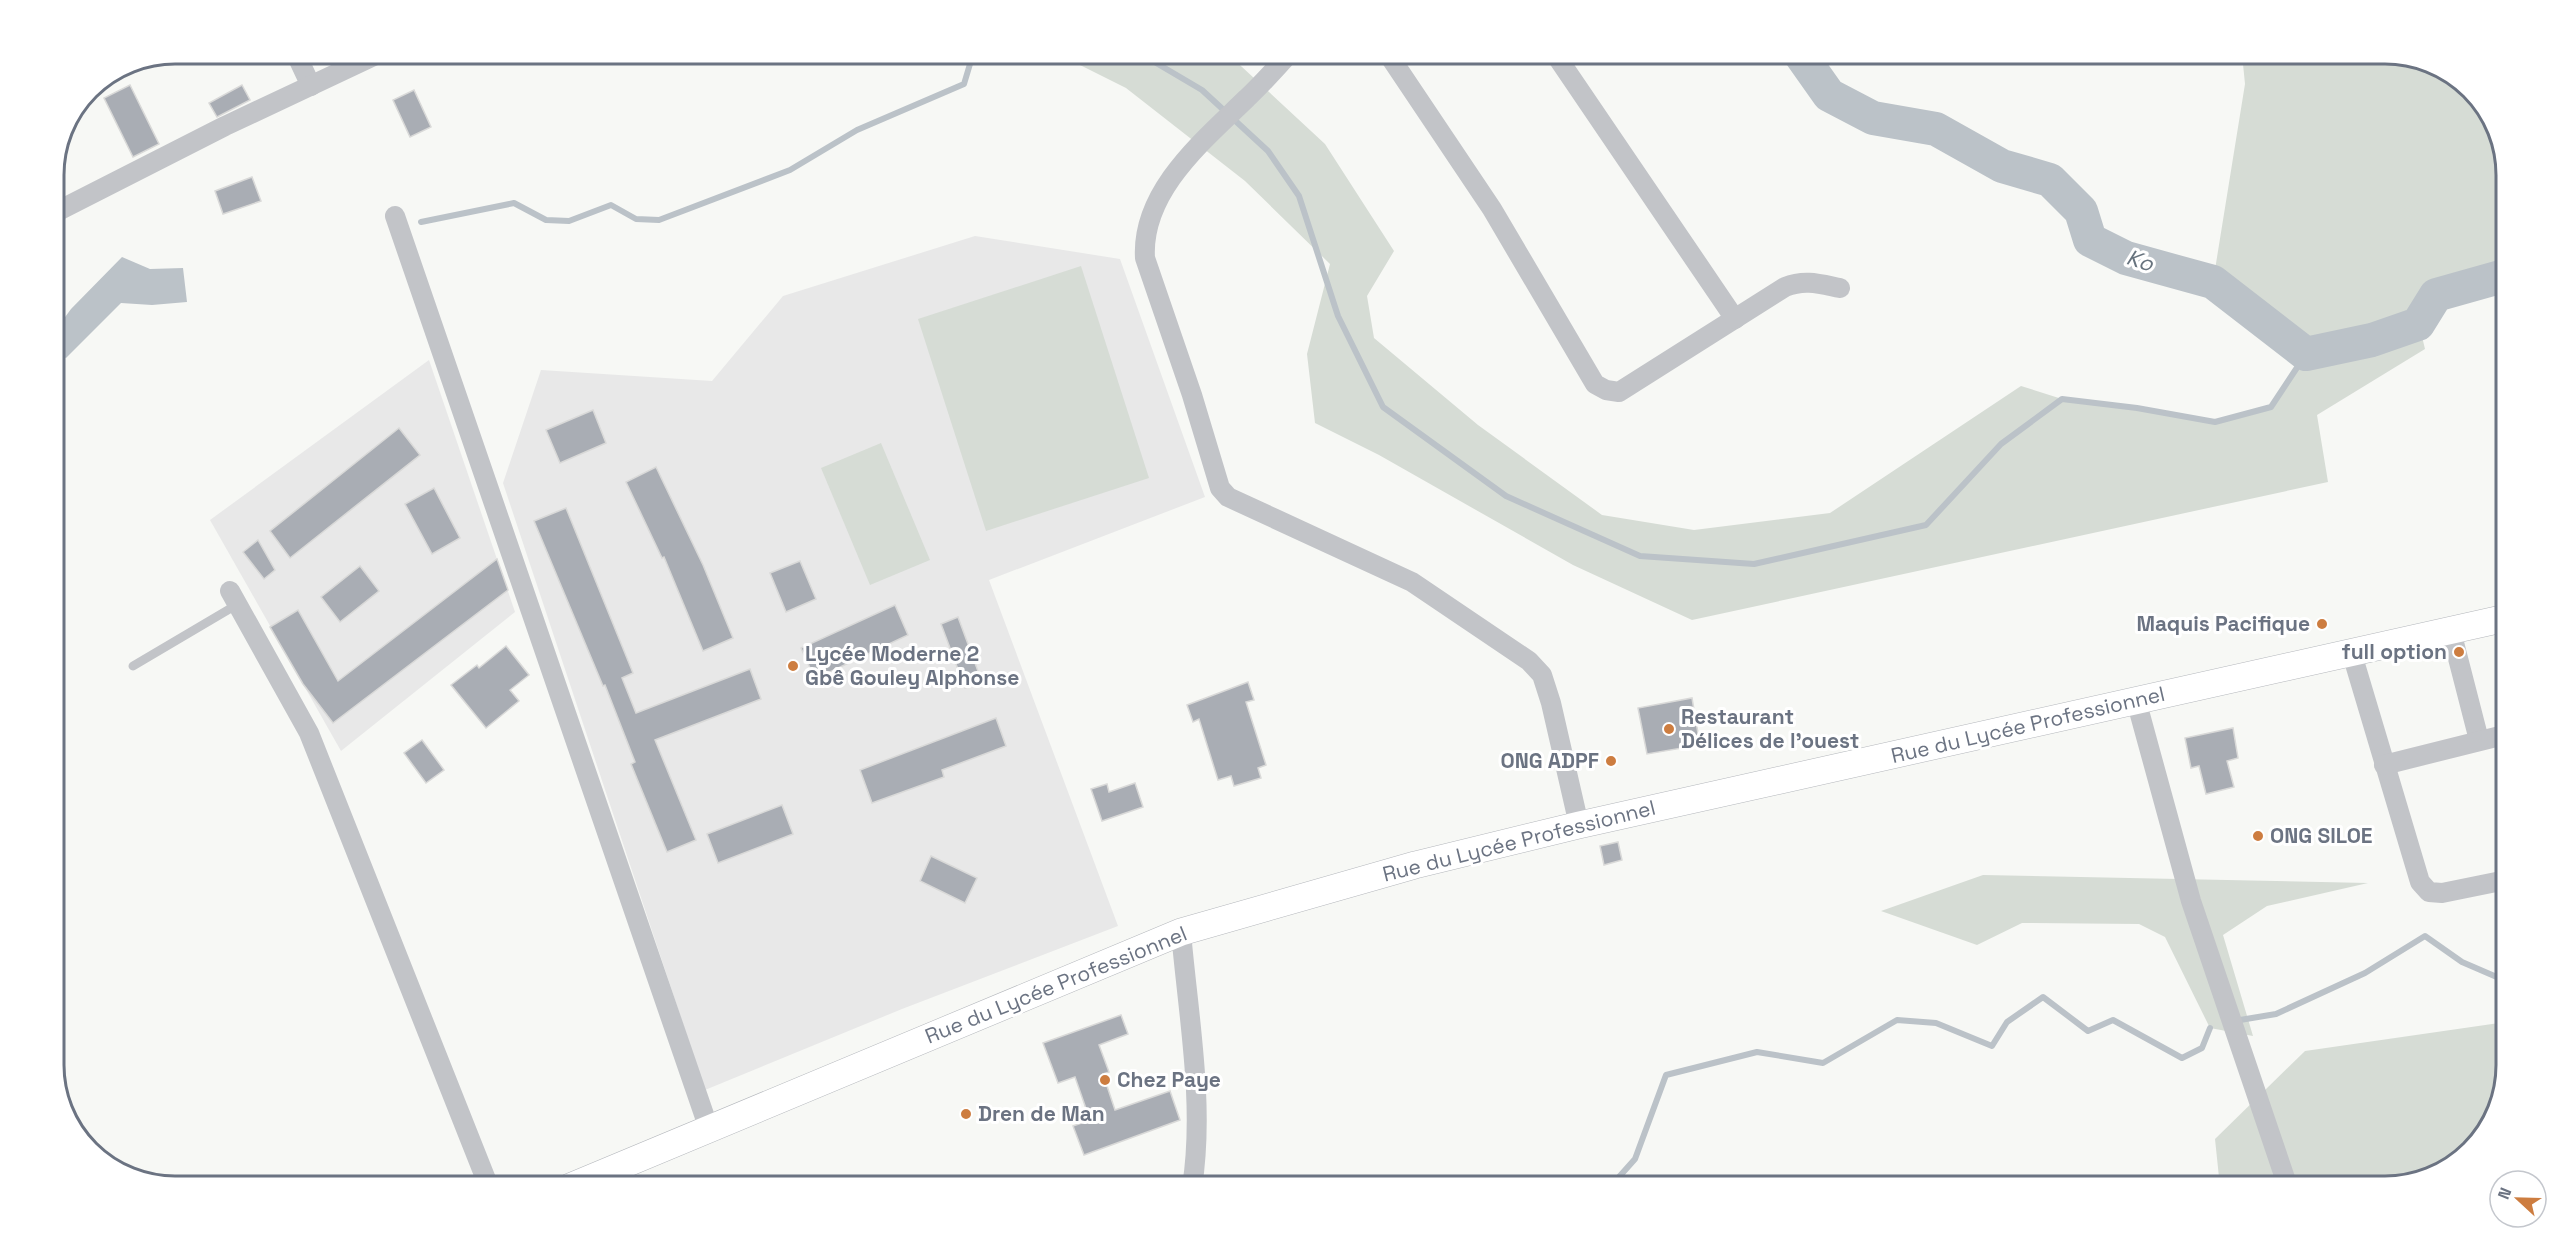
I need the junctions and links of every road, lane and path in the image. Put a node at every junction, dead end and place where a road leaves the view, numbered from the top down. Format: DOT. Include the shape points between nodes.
graph roads {
  1 [pos="301,64"];
  2 [pos="357,64"];
  3 [pos="1279,64"];
  4 [pos="1395,64"];
  5 [pos="1562,64"];
  6 [pos="311,86"];
  7 [pos="65,207"];
  8 [pos="395,216"];
  9 [pos="1840,288"];
  10 [pos="1735,319"];
  11 [pos="234,598"];
  12 [pos="2496,620"];
  13 [pos="2451,631"];
  14 [pos="2352,654"];
  15 [pos="133,666"];
  16 [pos="2136,700"];
  17 [pos="2496,737"];
  18 [pos="2479,740"];
  19 [pos="2384,765"];
  20 [pos="1579,825"];
  21 [pos="2496,882"];
  22 [pos="1181,932"];
  23 [pos="709,1129"];
  24 [pos="485,1176"];
  25 [pos="596,1176"];
  26 [pos="1194,1176"];
  27 [pos="2284,1176"];
  1 -- 6 [label="street"];
  2 -- 6 [label="street"];
  3 -- 20 [label="street" via="1197,148 1167,185 1144,243 1145,258 1220,488 1228,497 1412,582 1529,661 1542,675 1551,703"];
  4 -- 10 [label="street" via="1492,209 1595,384 1619,392"];
  5 -- 10 [label="street"];
  6 -- 7 [label="street"];
  8 -- 23 [label="street"];
  9 -- 10 [label="street" via="1798,282"];
  11 -- 15 [label="lane"];
  11 -- 24 [label="street" via="309,732"];
  12 -- 13 [label="main road, Rue du Lycée Professionnel"];
  13 -- 14 [label="main road, Rue du Lycée Professionnel"];
  13 -- 18 [label="street"];
  14 -- 16 [label="main road, Rue du Lycée Professionnel"];
  14 -- 19 [label="street"];
  16 -- 20 [label="main road, Rue du Lycée Professionnel"];
  16 -- 27 [label="street" via="2190,901"];
  17 -- 18 [label="street"];
  18 -- 19 [label="street"];
  19 -- 21 [label="street" via="2420,882 2429,892"];
  20 -- 22 [label="main road, Rue du Lycée Professionnel" via="1415,865"];
  22 -- 23 [label="main road, Rue du Lycée Professionnel"];
  22 -- 26 [label="street" via="1197,1108"];
  23 -- 25 [label="main road, Rue du Lycée Professionnel"];
}
